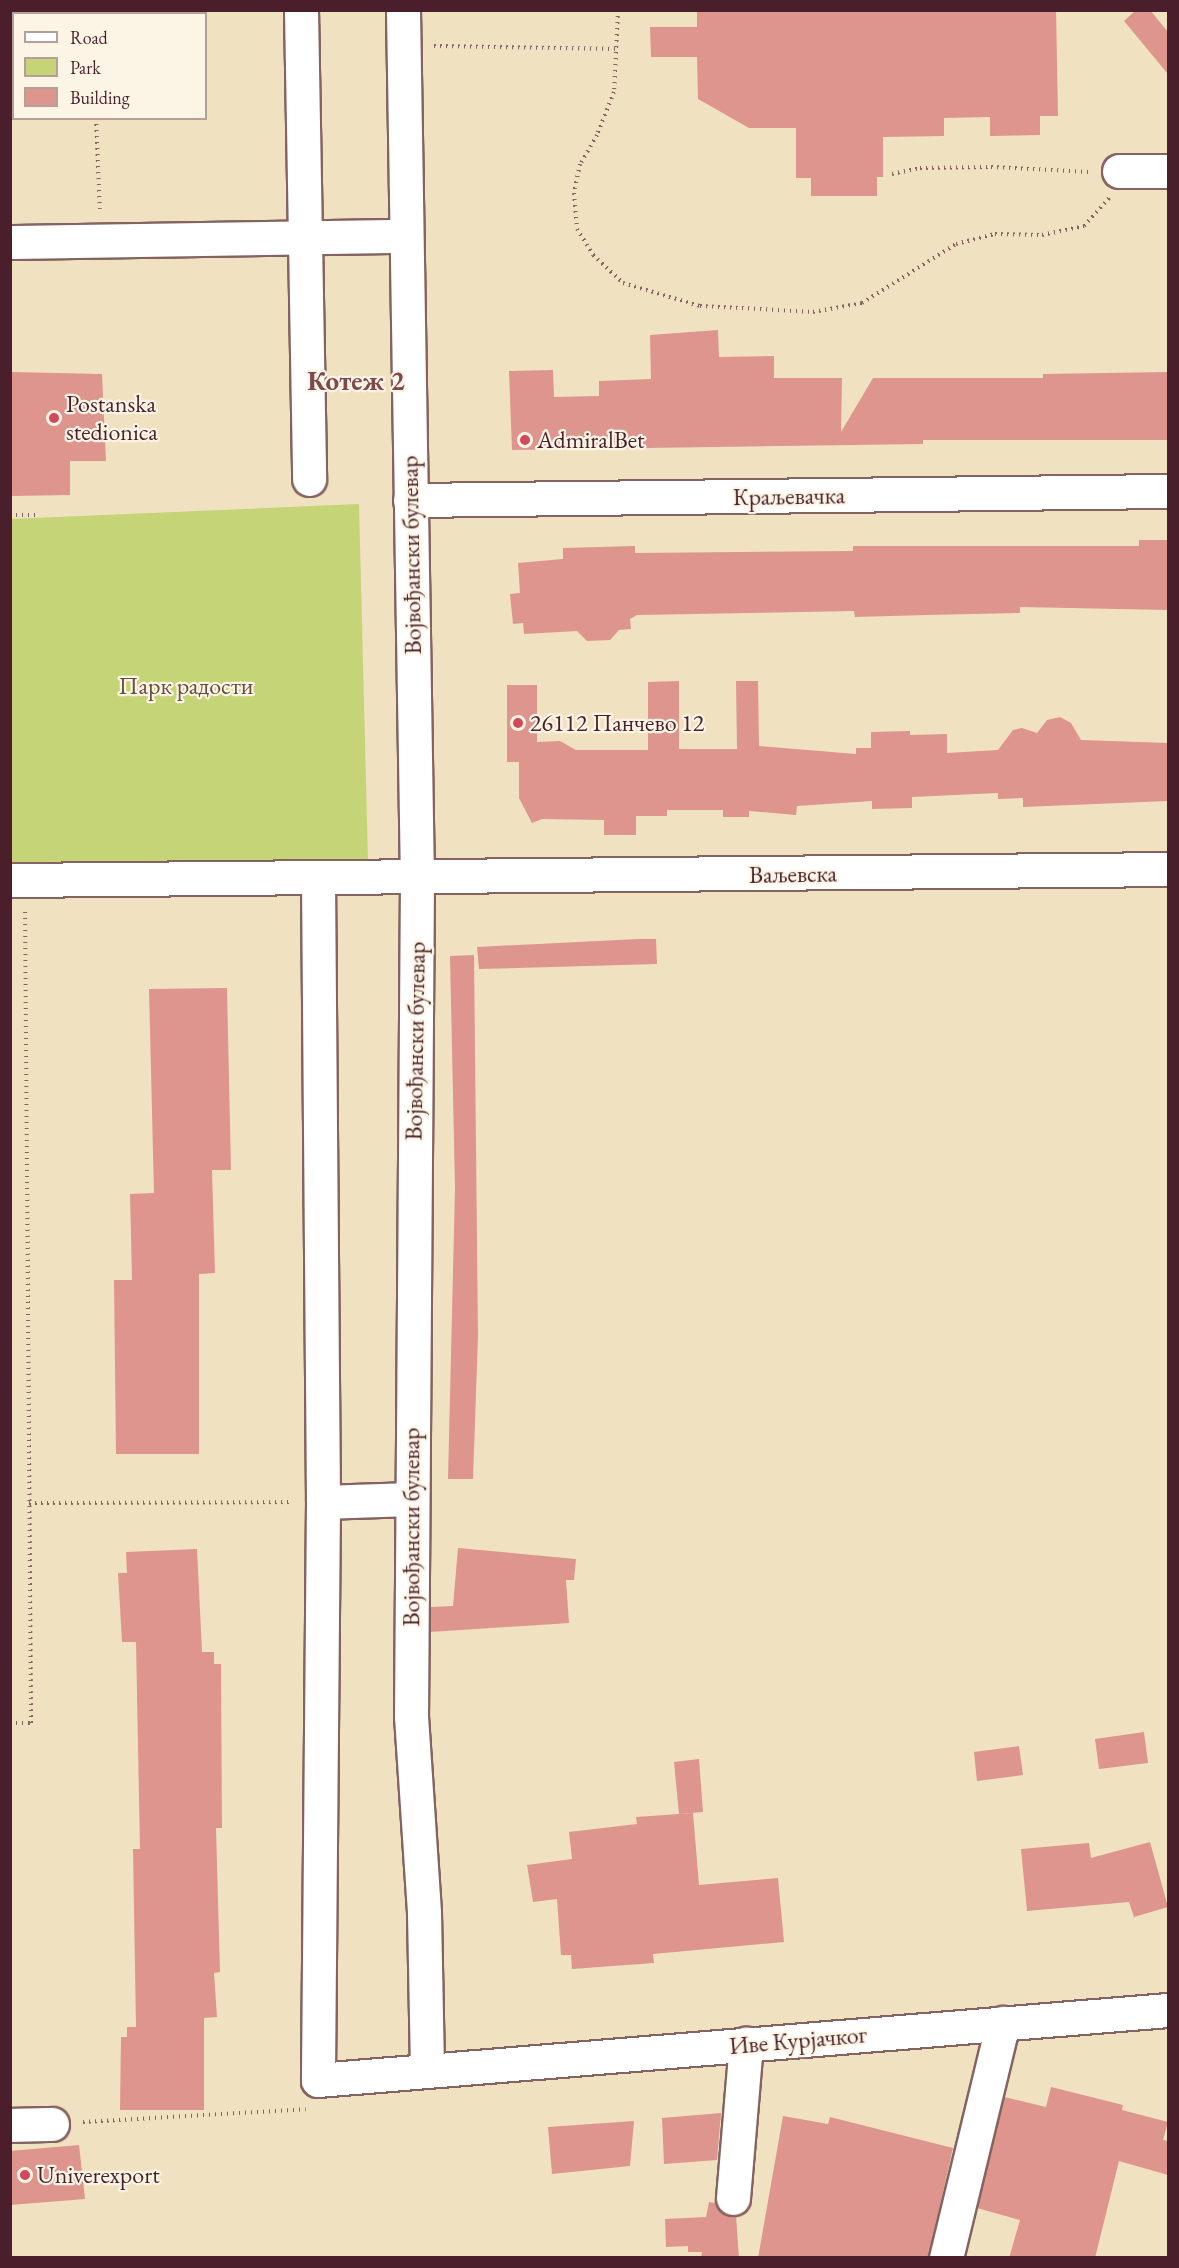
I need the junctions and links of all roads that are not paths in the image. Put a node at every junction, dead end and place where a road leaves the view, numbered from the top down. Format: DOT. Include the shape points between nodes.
graph roads {
  1 [pos="301,10"];
  2 [pos="403,10"];
  3 [pos="1119,171"];
  4 [pos="1168,171"];
  5 [pos="406,236"];
  6 [pos="305,237"];
  7 [pos="10,242"];
  8 [pos="309,479"];
  9 [pos="1168,491"];
  10 [pos="410,500"];
  11 [pos="1168,869"];
  12 [pos="318,879"];
  13 [pos="417,879"];
  14 [pos="18,880"];
  15 [pos="410,1499"];
  16 [pos="323,1502"];
  17 [pos="1168,2010"];
  18 [pos="1003,2023"];
  19 [pos="746,2044"];
  20 [pos="427,2071"];
  21 [pos="51,2124"];
  22 [pos="10,2125"];
  23 [pos="733,2198"];
  24 [pos="946,2258"];
  1 -- 6 [label="street"];
  2 -- 5 [label="street, Војвођански булевар"];
  3 -- 4 [label="street"];
  5 -- 6 [label="street"];
  5 -- 10 [label="street, Војвођански булевар"];
  6 -- 7 [label="street"];
  6 -- 8 [label="street"];
  9 -- 10 [label="street, Краљевачка"];
  10 -- 13 [label="street, Војвођански булевар"];
  11 -- 13 [label="street, Ваљевска"];
  12 -- 13 [label="street, Ваљевска"];
  12 -- 14 [label="street, Ваљевска"];
  12 -- 16 [label="street"];
  13 -- 15 [label="street, Војвођански булевар"];
  15 -- 16 [label="street"];
  15 -- 20 [label="street, Војвођански булевар" via="411,1716 424,1912"];
  16 -- 20 [label="street, Иве Курјачког" via="318,2080"];
  17 -- 18 [label="street, Иве Курјачког"];
  18 -- 19 [label="street, Иве Курјачког"];
  18 -- 24 [label="street"];
  19 -- 20 [label="street, Иве Курјачког"];
  19 -- 23 [label="street"];
  21 -- 22 [label="street"];
}
